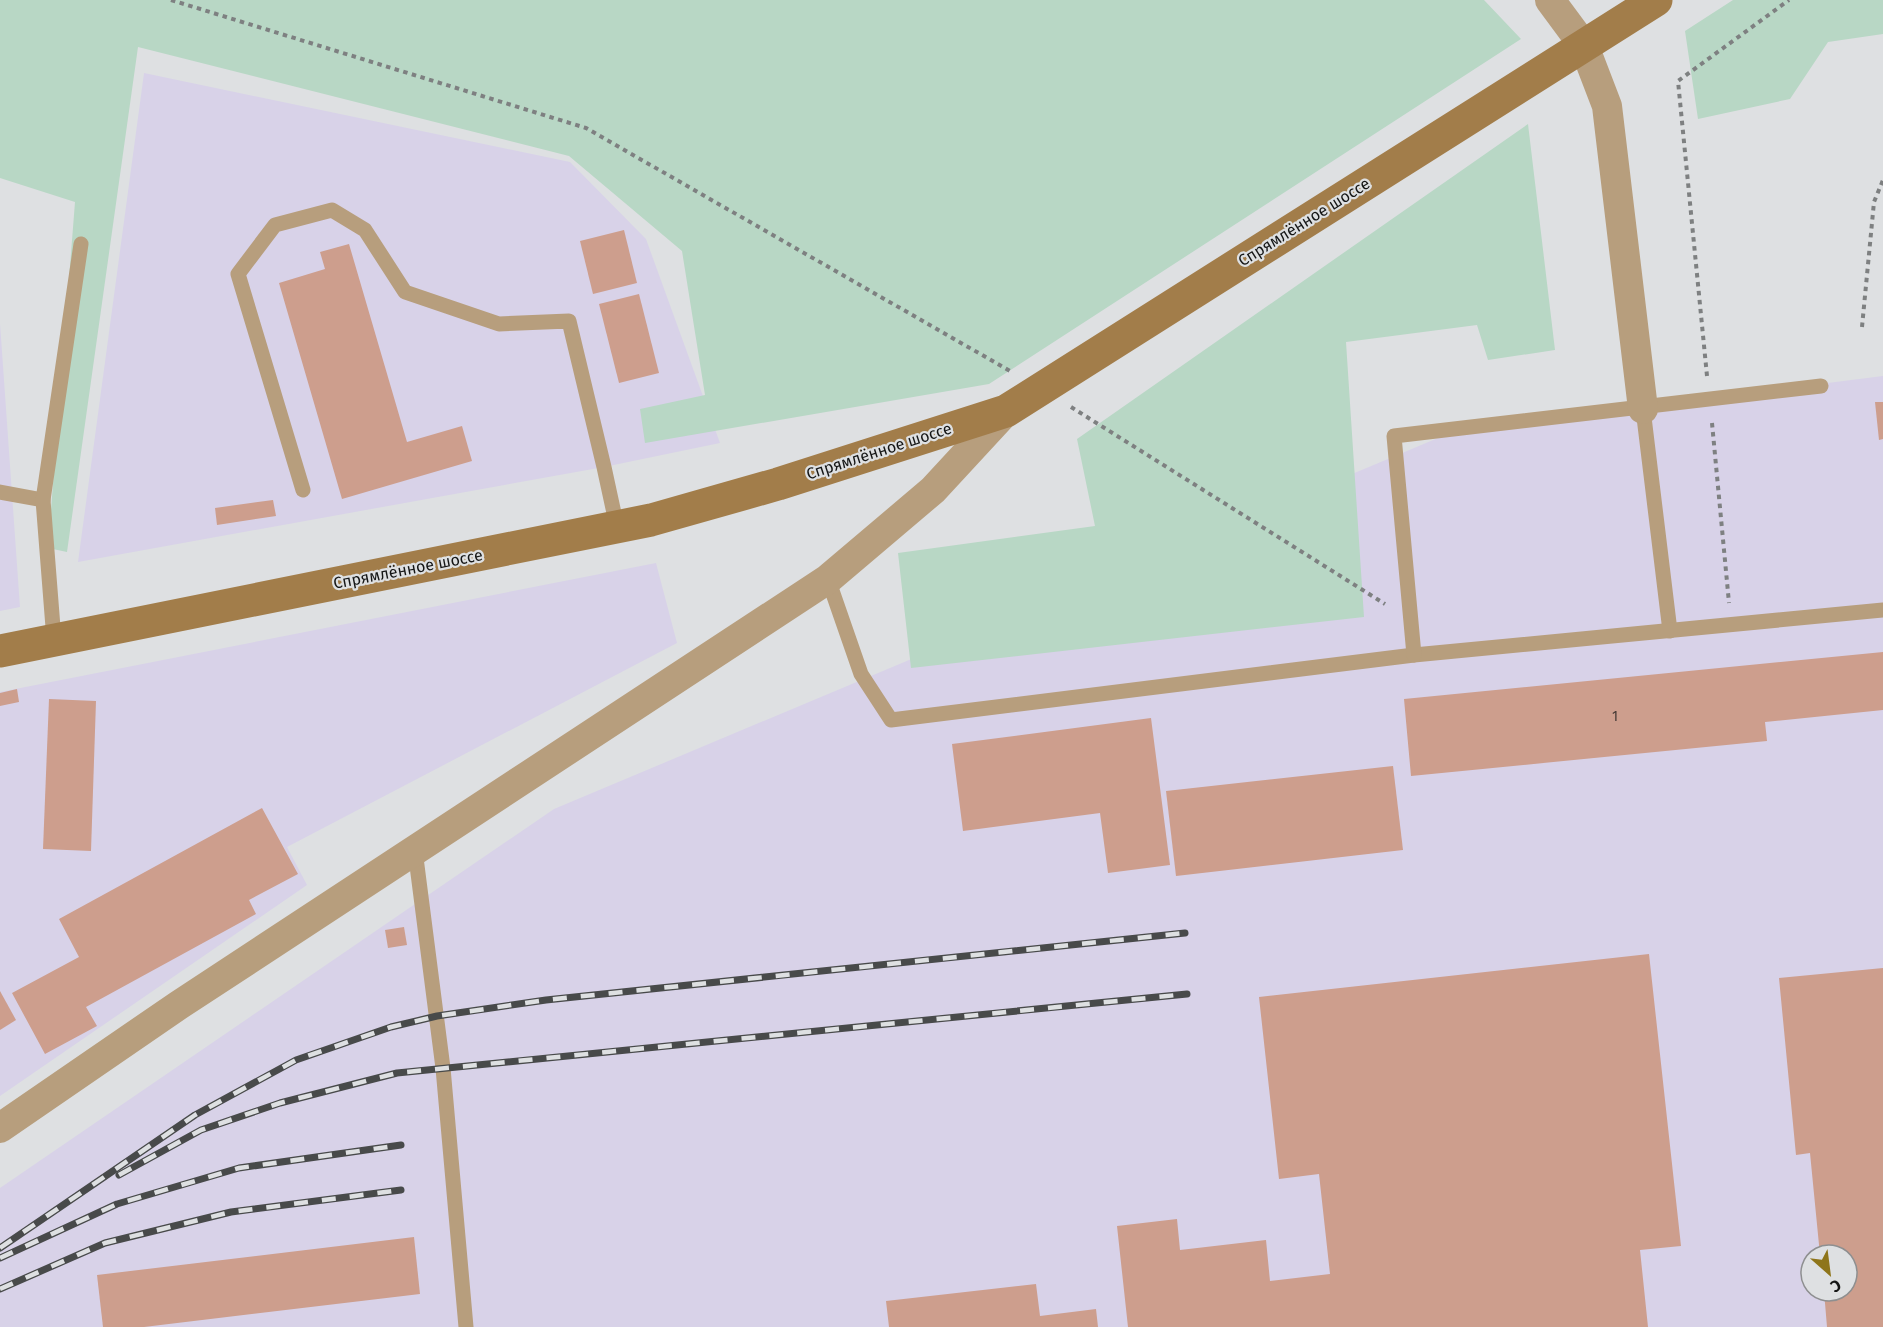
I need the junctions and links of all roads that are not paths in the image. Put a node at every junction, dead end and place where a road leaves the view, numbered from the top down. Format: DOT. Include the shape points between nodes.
graph roads {
  1 [pos="1550,0"];
  2 [pos="1656,0"];
  3 [pos="1584,46"];
  4 [pos="81,244"];
  5 [pos="1821,386"];
  6 [pos="1643,409"];
  7 [pos="1006,411"];
  8 [pos="303,490"];
  9 [pos="0,492"];
  10 [pos="43,500"];
  11 [pos="617,527"];
  12 [pos="828,579"];
  13 [pos="1883,610"];
  14 [pos="1670,631"];
  15 [pos="54,640"];
  16 [pos="0,651"];
  17 [pos="1414,655"];
  18 [pos="415,850"];
  19 [pos="0,1128"];
  20 [pos="466,1327"];
  1 -- 3 [label="street"];
  2 -- 3 [label="main road, Спрямлённое шоссе"];
  3 -- 6 [label="street" via="1607,106"];
  3 -- 7 [label="main road, Спрямлённое шоссе"];
  4 -- 10 [label="lane"];
  5 -- 6 [label="lane"];
  6 -- 14 [label="lane"];
  6 -- 17 [label="lane" via="1394,436"];
  7 -- 11 [label="main road, Спрямлённое шоссе" via="778,484"];
  7 -- 12 [label="street" via="933,490"];
  8 -- 11 [label="lane" via="238,274 275,225 332,210 365,230 405,292 499,324 568,321"];
  9 -- 10 [label="lane"];
  10 -- 15 [label="lane"];
  11 -- 15 [label="main road, Спрямлённое шоссе"];
  12 -- 17 [label="lane" via="861,674 891,720"];
  12 -- 18 [label="street"];
  13 -- 14 [label="lane"];
  14 -- 17 [label="lane"];
  15 -- 16 [label="main road, Спрямлённое шоссе"];
  18 -- 19 [label="street"];
  18 -- 20 [label="lane" via="443,1068"];
}
